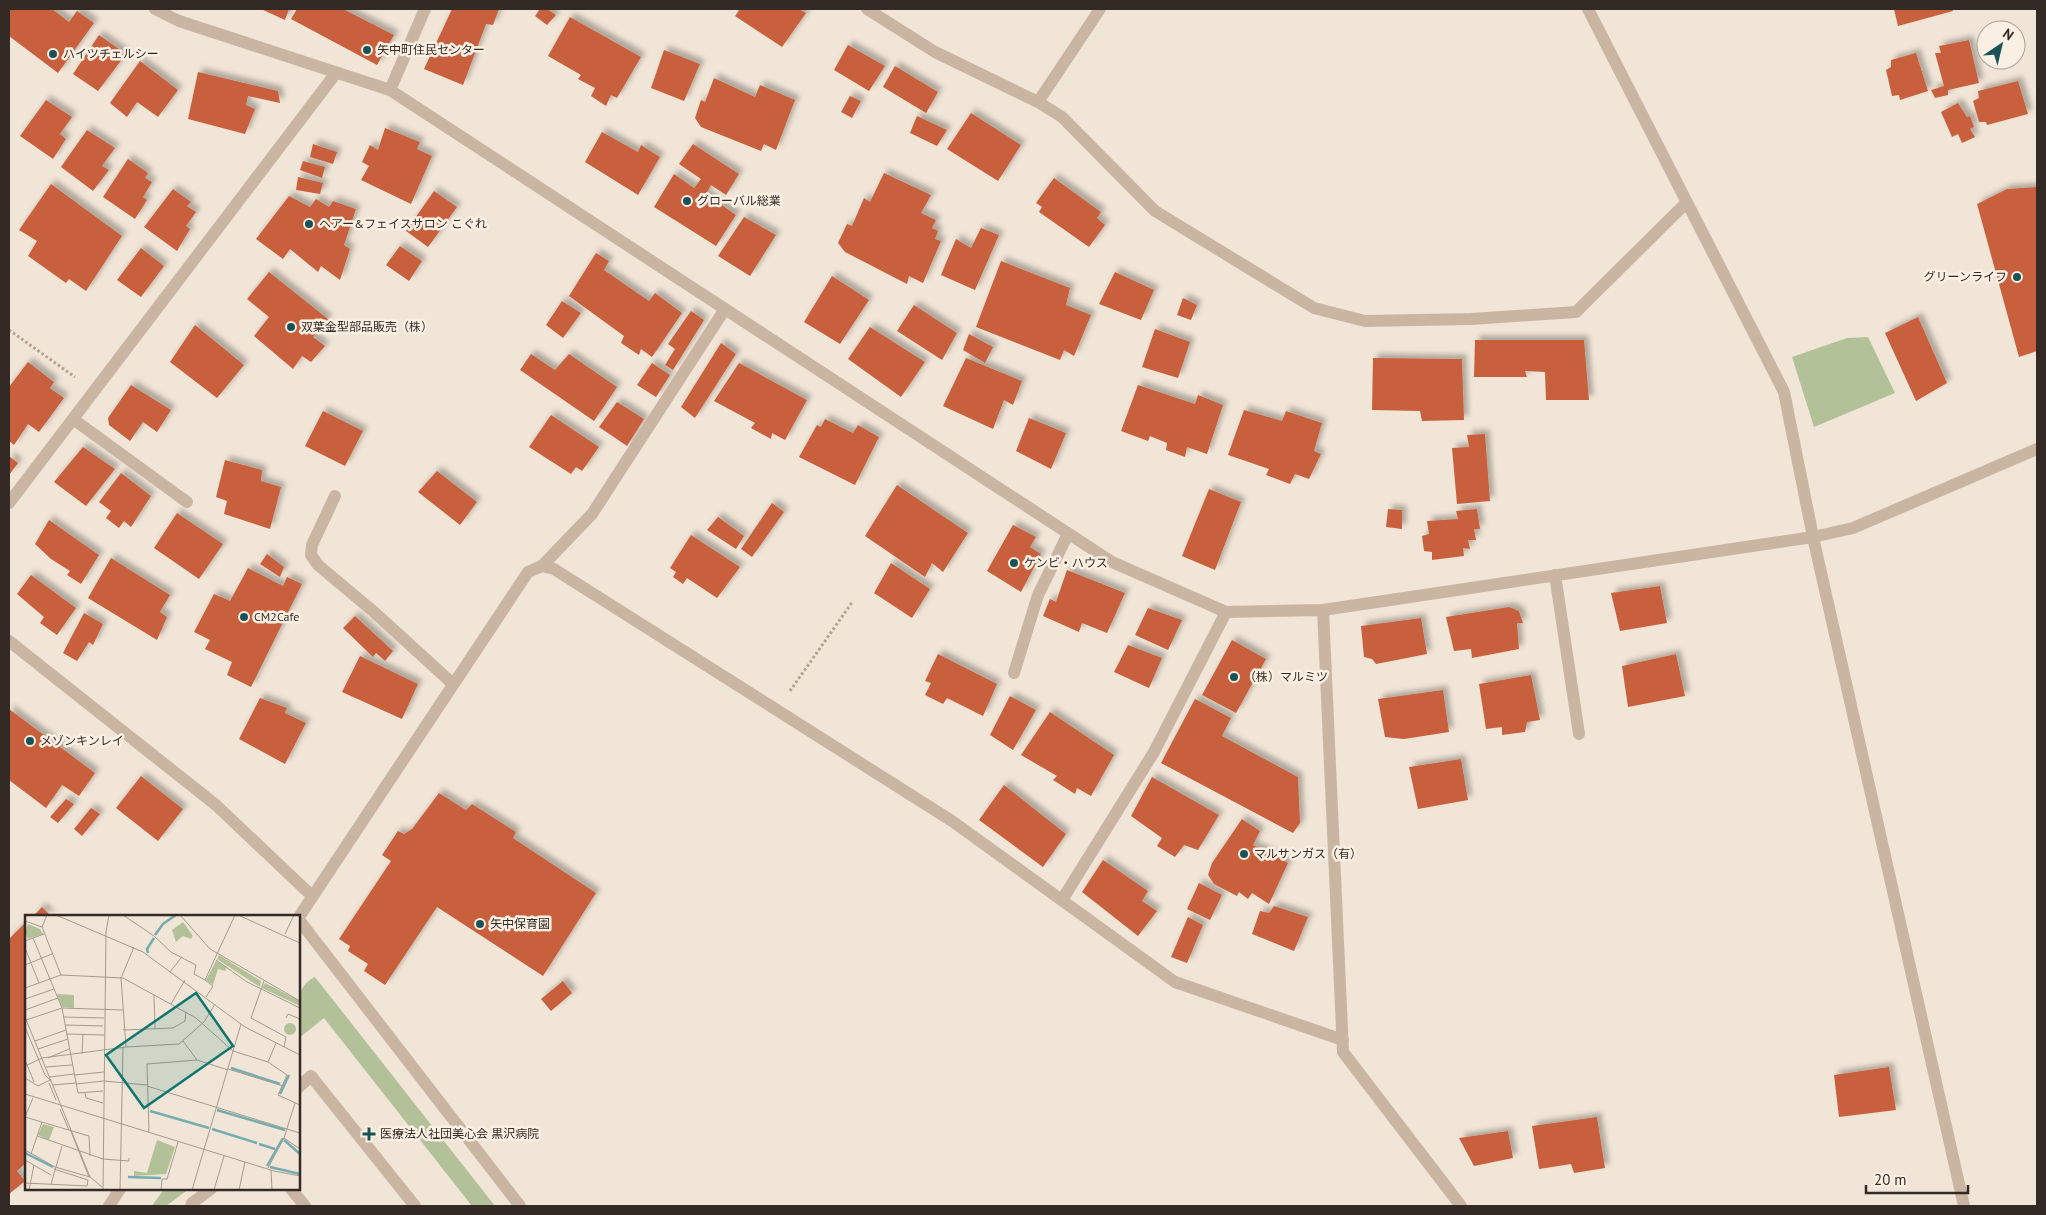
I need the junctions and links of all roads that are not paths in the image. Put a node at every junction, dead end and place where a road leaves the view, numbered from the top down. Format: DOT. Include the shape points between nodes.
graph roads {
  1 [pos="155,9"];
  2 [pos="425,9"];
  3 [pos="866,9"];
  4 [pos="1100,9"];
  5 [pos="1588,9"];
  6 [pos="336,73"];
  7 [pos="390,90"];
  8 [pos="1038,102"];
  9 [pos="1686,203"];
  10 [pos="725,309"];
  11 [pos="73,419"];
  12 [pos="2037,449"];
  13 [pos="336,496"];
  14 [pos="9,502"];
  15 [pos="187,502"];
  16 [pos="1068,534"];
  17 [pos="1813,537"];
  18 [pos="542,566"];
  19 [pos="1554,575"];
  20 [pos="1323,610"];
  21 [pos="1226,612"];
  22 [pos="9,640"];
  23 [pos="1014,673"];
  24 [pos="453,684"];
  25 [pos="1579,734"];
  26 [pos="311,896"];
  27 [pos="1062,900"];
  28 [pos="300,917"];
  29 [pos="300,920"];
  30 [pos="1343,1040"];
  31 [pos="300,1086"];
  32 [pos="119,1190"];
  33 [pos="209,1190"];
  34 [pos="292,1190"];
  35 [pos="109,1206"];
  36 [pos="191,1206"];
  37 [pos="305,1206"];
  38 [pos="416,1206"];
  39 [pos="520,1206"];
  40 [pos="1461,1206"];
  41 [pos="1964,1206"];
  1 -- 6 [label="street" via="178,21"];
  2 -- 7 [label="street"];
  3 -- 8 [label="street" via="935,52"];
  4 -- 8 [label="street"];
  5 -- 9 [label="street"];
  6 -- 7 [label="street"];
  6 -- 11 [label="street"];
  7 -- 10 [label="street"];
  8 -- 9 [label="street" via="1062,117 1155,210 1314,308 1365,321 1471,319 1576,312"];
  9 -- 17 [label="street" via="1784,392"];
  10 -- 16 [label="street"];
  10 -- 18 [label="street" via="592,514"];
  11 -- 14 [label="street"];
  11 -- 15 [label="street"];
  12 -- 17 [label="street" via="1853,528"];
  13 -- 24 [label="street" via="312,545 311,554 318,565"];
  16 -- 21 [label="street" via="1112,562"];
  16 -- 23 [label="street" via="1038,595"];
  17 -- 19 [label="street"];
  17 -- 41 [label="street"];
  18 -- 24 [label="street" via="528,572"];
  18 -- 27 [label="street" via="554,569 952,821"];
  19 -- 20 [label="street"];
  19 -- 25 [label="street"];
  20 -- 21 [label="street"];
  20 -- 30 [label="street"];
  21 -- 27 [label="street" via="1154,752"];
  22 -- 26 [label="street" via="216,805"];
  24 -- 26 [label="street"];
  26 -- 28 [label="street"];
  27 -- 30 [label="street" via="1175,982"];
  29 -- 39 [label="street"];
  30 -- 40 [label="street" via="1343,1052"];
  31 -- 38 [label="street" via="311,1076"];
  32 -- 35 [label="street"];
  33 -- 36 [label="street"];
  34 -- 37 [label="street"];
}
